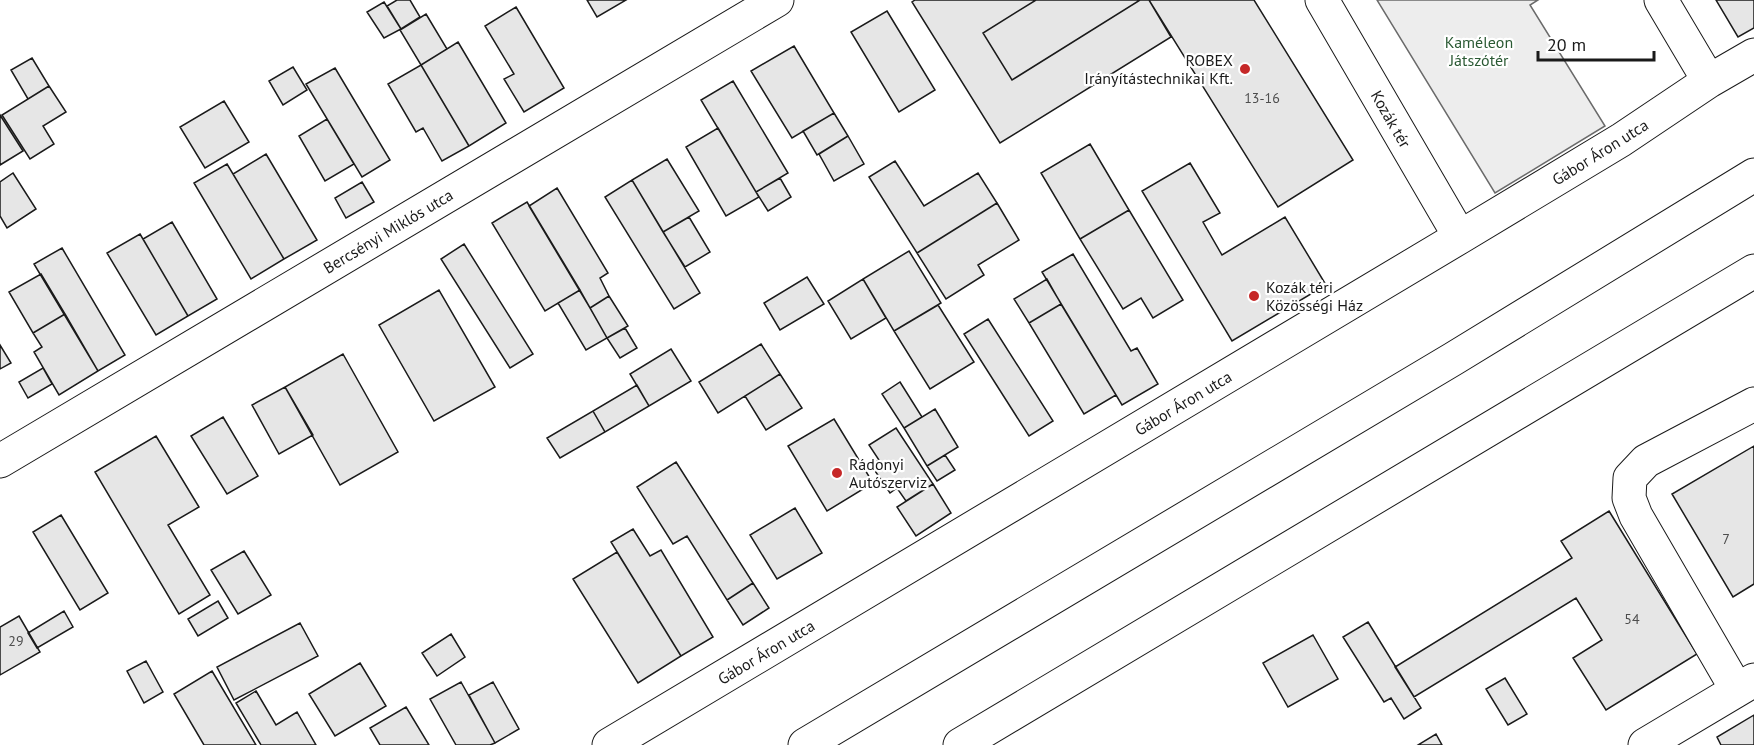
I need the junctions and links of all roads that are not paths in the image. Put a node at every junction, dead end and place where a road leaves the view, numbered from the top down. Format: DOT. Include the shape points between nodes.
graph roads {
  1 [pos="777,0"];
  2 [pos="1322,0"];
  3 [pos="1661,0"];
  4 [pos="1754,55"];
  5 [pos="1709,81"];
  6 [pos="1754,175"];
  7 [pos="1461,237"];
  8 [pos="1754,271"];
  9 [pos="1754,404"];
  10 [pos="0,461"];
  11 [pos="1746,685"];
  12 [pos="609,745"];
  13 [pos="805,745"];
  14 [pos="960,745"];
  15 [pos="1645,745"];
  1 -- 10 [label="street, Bercsényi Miklós utca"];
  2 -- 7 [label="street, Kozák tér"];
  3 -- 5 [label="street"];
  4 -- 5 [label="street, Gábor Áron utca"];
  5 -- 7 [label="street, Gábor Áron utca" via="1621,140"];
  6 -- 13 [label="street"];
  7 -- 12 [label="street, Gábor Áron utca"];
  8 -- 14 [label="street"];
  9 -- 11 [label="street" via="1646,461 1630,478 1629,488 1636,516"];
  11 -- 15 [label="street"];
}
